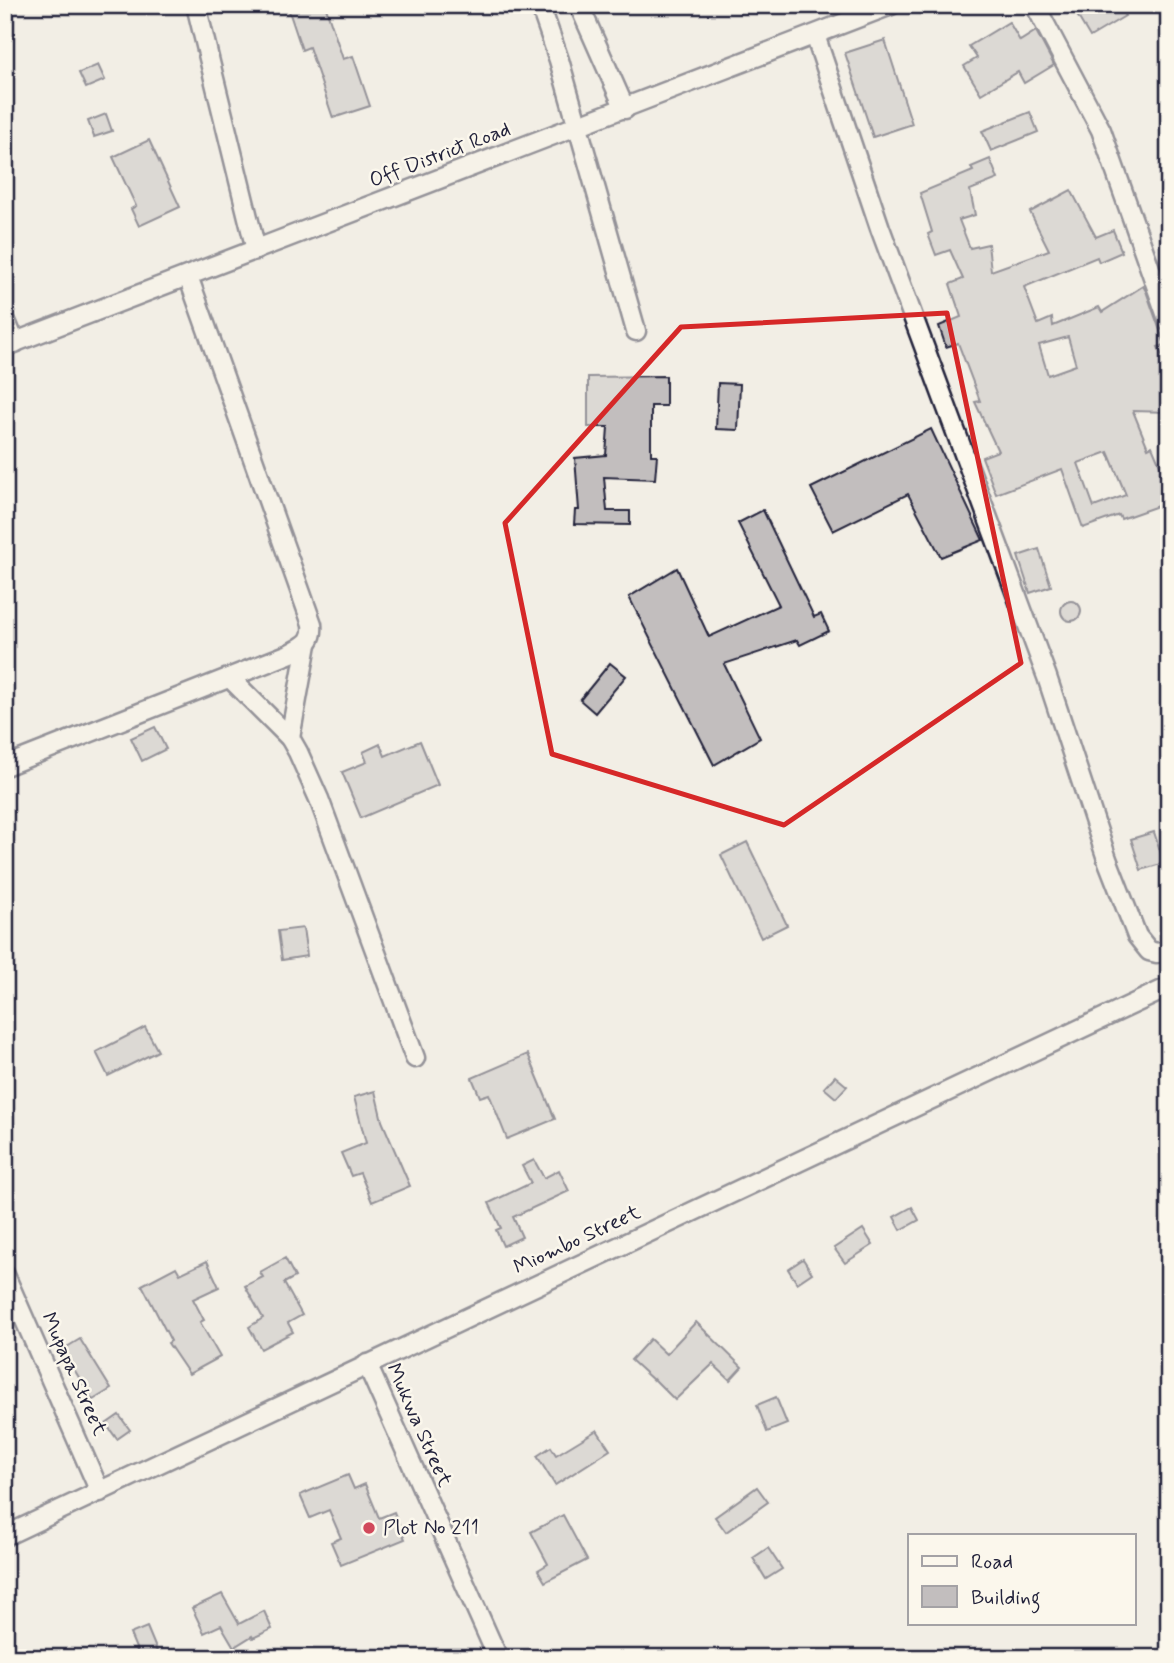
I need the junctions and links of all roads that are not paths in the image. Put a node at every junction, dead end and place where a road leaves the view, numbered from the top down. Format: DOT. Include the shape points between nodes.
graph roads {
  1 [pos="196,5"];
  2 [pos="540,5"];
  3 [pos="579,5"];
  4 [pos="891,5"];
  5 [pos="1035,5"];
  6 [pos="814,35"];
  7 [pos="625,109"];
  8 [pos="577,126"];
  9 [pos="256,250"];
  10 [pos="188,276"];
  11 [pos="5,319"];
  12 [pos="1169,322"];
  13 [pos="636,331"];
  14 [pos="10,345"];
  15 [pos="307,643"];
  16 [pos="230,678"];
  17 [pos="290,738"];
  18 [pos="5,766"];
  19 [pos="1169,951"];
  20 [pos="1169,987"];
  21 [pos="415,1058"];
  22 [pos="5,1275"];
  23 [pos="368,1364"];
  24 [pos="100,1492"];
  25 [pos="5,1536"];
  26 [pos="498,1658"];
  1 -- 9 [label="street"];
  2 -- 8 [label="street"];
  3 -- 7 [label="street"];
  4 -- 6 [label="street, Off District Road"];
  5 -- 12 [label="street" via="1101,130"];
  6 -- 7 [label="street, Off District Road"];
  6 -- 19 [label="street" via="880,228 1047,677 1107,859 1137,936 1149,951"];
  7 -- 8 [label="street, Off District Road"];
  8 -- 9 [label="street, Off District Road"];
  8 -- 13 [label="street"];
  9 -- 10 [label="street, Off District Road"];
  10 -- 14 [label="street, Off District Road"];
  10 -- 15 [label="street" via="313,624"];
  11 -- 14 [label="street"];
  15 -- 16 [label="street"];
  15 -- 17 [label="street"];
  16 -- 17 [label="street"];
  16 -- 18 [label="street"];
  17 -- 21 [label="street" via="319,799"];
  20 -- 23 [label="street, Miombo Street"];
  22 -- 24 [label="street, Mupapa Street"];
  23 -- 24 [label="street, Miombo Street"];
  23 -- 26 [label="street, Mukwa Street"];
  24 -- 25 [label="street, Miombo Street"];
}
